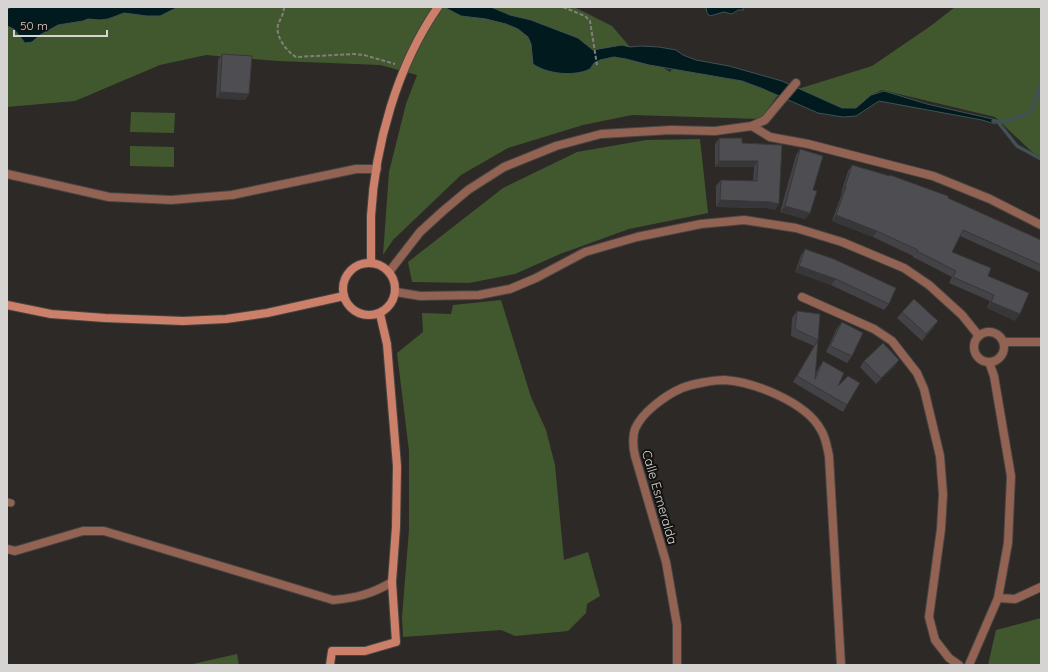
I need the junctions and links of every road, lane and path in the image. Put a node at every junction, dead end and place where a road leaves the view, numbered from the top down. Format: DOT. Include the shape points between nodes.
graph roads {
  1 [pos="284,7"];
  2 [pos="438,7"];
  3 [pos="564,7"];
  4 [pos="597,65"];
  5 [pos="406,67"];
  6 [pos="796,82"];
  7 [pos="752,126"];
  8 [pos="377,169"];
  9 [pos="7,174"];
  10 [pos="1041,225"];
  11 [pos="371,262"];
  12 [pos="389,272"];
  13 [pos="396,292"];
  14 [pos="344,296"];
  15 [pos="802,297"];
  16 [pos="7,305"];
  17 [pos="380,314"];
  18 [pos="979,336"];
  19 [pos="1004,342"];
  20 [pos="1041,342"];
  21 [pos="989,362"];
  22 [pos="7,550"];
  23 [pos="392,582"];
  24 [pos="1041,588"];
  25 [pos="998,598"];
  26 [pos="330,665"];
  27 [pos="677,665"];
  28 [pos="841,665"];
  29 [pos="959,665"];
  30 [pos="968,665"];
  1 -- 5 [label="path" via="278,33 286,49 296,57 354,54"];
  2 -- 5 [label="street"];
  3 -- 4 [label="path" via="590,21"];
  5 -- 8 [label="street" via="380,147"];
  6 -- 7 [label="street" via="765,120"];
  7 -- 10 [label="street" via="770,137 808,144 933,176 990,199"];
  7 -- 12 [label="street" via="715,132 670,130 601,134 548,149 504,167 468,190 420,232"];
  8 -- 9 [label="street" via="356,169 232,195 171,200 108,197"];
  8 -- 11 [label="street"];
  11 -- 12 [label="street" via="383,266"];
  11 -- 14 [label="street" via="359,265 347,275"];
  12 -- 13 [label="street" via="394,279"];
  13 -- 17 [label="street" via="392,303"];
  13 -- 18 [label="street" via="420,296 472,295 510,289 585,252 637,236 701,224 744,220 796,228 842,242 904,268 962,315"];
  14 -- 16 [label="street" via="267,313 226,319 183,321 51,314"];
  14 -- 17 [label="street" via="355,312 371,316"];
  15 -- 29 [label="street" via="874,329 892,341 917,373 924,389 940,456 943,494 929,617 935,640 949,658"];
  17 -- 23 [label="street" via="387,344 397,466"];
  18 -- 19 [label="street" via="993,332 1002,337"];
  18 -- 21 [label="street" via="974,350 980,359"];
  19 -- 20 [label="street"];
  19 -- 21 [label="street" via="1002,356"];
  21 -- 25 [label="street" via="994,376 1011,476 1008,543"];
  22 -- 23 [label="street" via="14,552 83,530 104,531 333,600 377,591"];
  23 -- 26 [label="street" via="396,642 365,651 332,651"];
  24 -- 25 [label="street" via="1014,599"];
  25 -- 30 [label="street"];
  27 -- 28 [label="street, Calle Esmeralda" via="677,625 666,562 635,456 635,430 641,418 664,398 683,388 723,380 746,383 779,396 806,412 820,429 826,442 829,456"];
}
